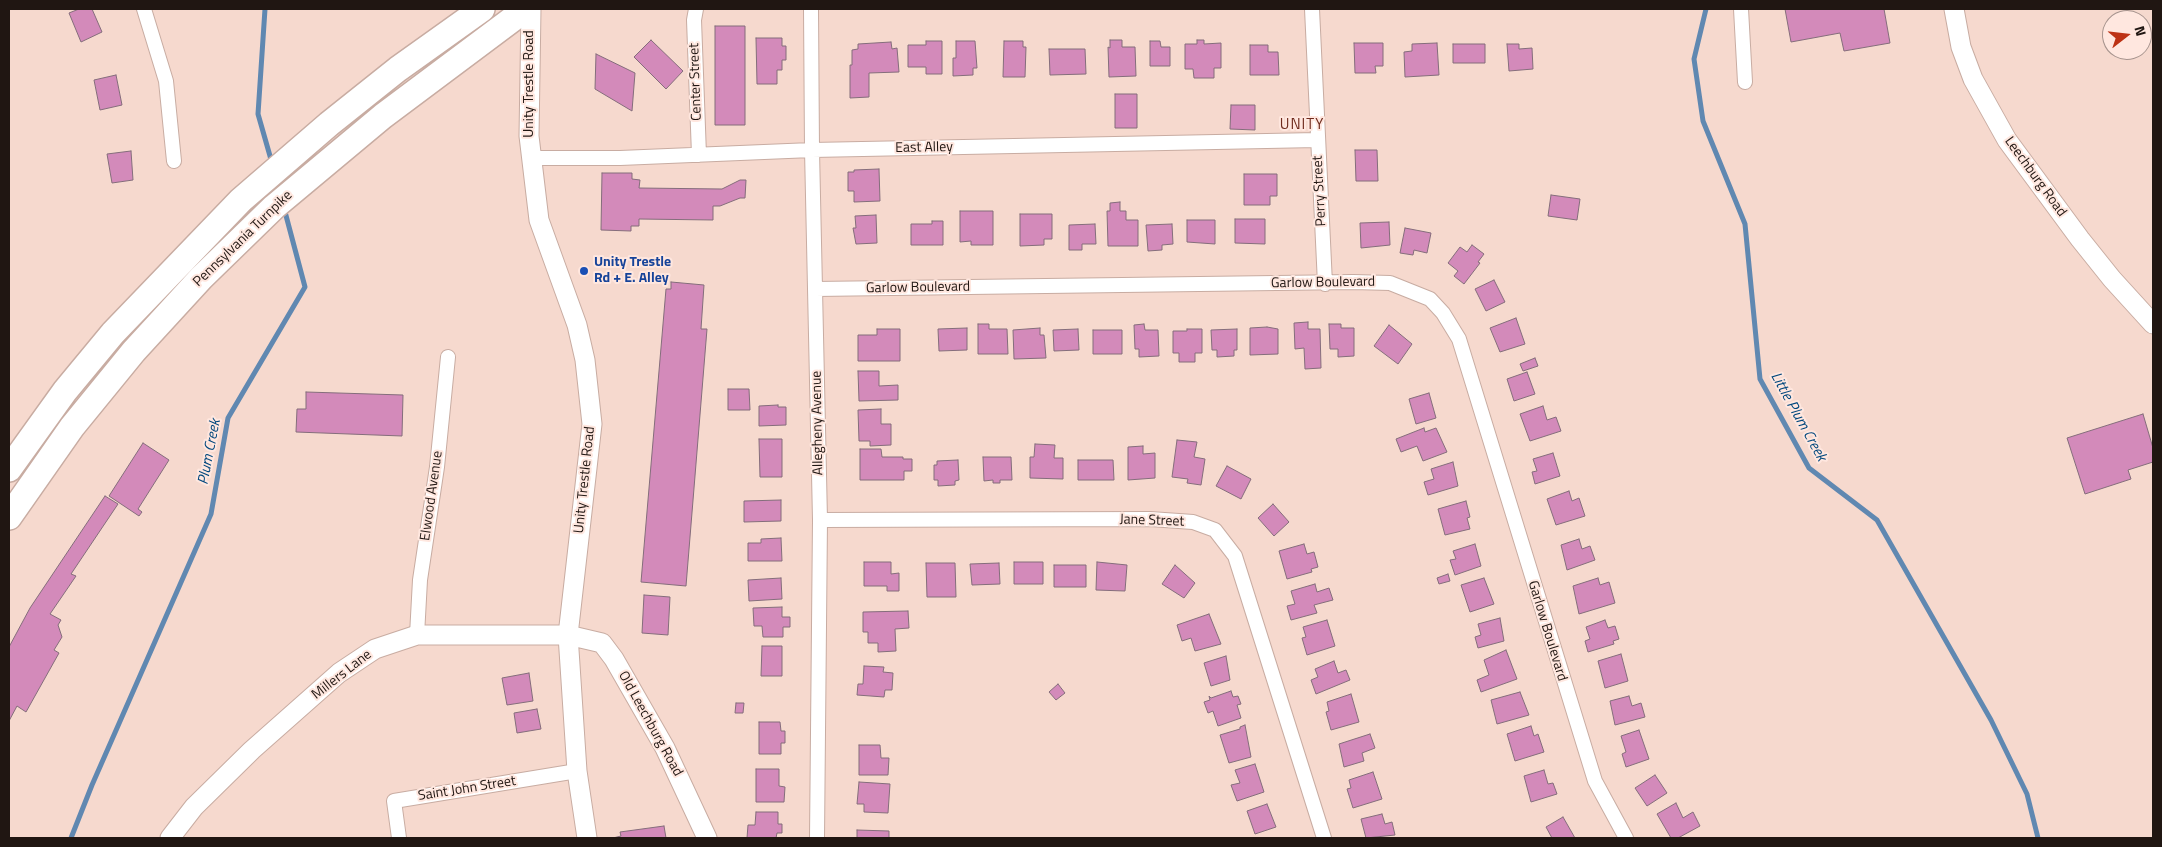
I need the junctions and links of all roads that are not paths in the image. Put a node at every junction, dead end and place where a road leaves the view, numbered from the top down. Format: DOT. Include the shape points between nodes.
graph roads {
  1 [pos="144,9"];
  2 [pos="482,9"];
  3 [pos="526,9"];
  4 [pos="531,9"];
  5 [pos="696,9"];
  6 [pos="812,9"];
  7 [pos="1312,9"];
  8 [pos="1741,9"];
  9 [pos="1954,9"];
  10 [pos="1745,82"];
  11 [pos="1317,140"];
  12 [pos="812,150"];
  13 [pos="698,155"];
  14 [pos="532,158"];
  15 [pos="174,161"];
  16 [pos="1325,284"];
  17 [pos="815,289"];
  18 [pos="2153,324"];
  19 [pos="448,357"];
  20 [pos="9,469"];
  21 [pos="9,517"];
  22 [pos="820,520"];
  23 [pos="418,635"];
  24 [pos="568,635"];
  25 [pos="577,771"];
  26 [pos="170,838"];
  27 [pos="399,838"];
  28 [pos="587,838"];
  29 [pos="707,838"];
  30 [pos="817,838"];
  31 [pos="1324,838"];
  32 [pos="1626,838"];
  1 -- 15 [label="street" via="166,81"];
  2 -- 20 [label="highway, Pennsylvania Turnpike" via="328,124 241,200 113,333 65,391"];
  3 -- 21 [label="highway, Pennsylvania Turnpike" via="383,116 274,207 208,271 134,351 72,427"];
  4 -- 14 [label="street, Unity Trestle Road" via="529,113"];
  5 -- 13 [label="street, Center Street"];
  6 -- 12 [label="street, Allegheny Avenue"];
  7 -- 11 [label="street, Perry Street"];
  8 -- 10 [label="street"];
  9 -- 18 [label="street, Leechburg Road" via="1961,47 1973,79 2007,140 2080,239"];
  11 -- 12 [label="street, East Alley"];
  11 -- 16 [label="street, Perry Street"];
  12 -- 13 [label="street, East Alley"];
  12 -- 17 [label="street, Allegheny Avenue"];
  13 -- 14 [label="street, East Alley"];
  14 -- 24 [label="street, Unity Trestle Road" via="539,220 577,325 585,360 592,424"];
  16 -- 17 [label="street, Garlow Boulevard"];
  16 -- 32 [label="street, Garlow Boulevard" via="1390,283 1430,299 1459,339 1595,781"];
  17 -- 22 [label="street, Allegheny Avenue"];
  19 -- 23 [label="street, Elwood Avenue" via="437,467 420,580"];
  22 -- 30 [label="street, Allegheny Avenue"];
  22 -- 31 [label="street, Jane Street" via="1150,520 1193,522 1215,530 1235,556"];
  23 -- 24 [label="street, Millers Lane"];
  23 -- 26 [label="street, Millers Lane" via="375,649 357,659 252,750 194,807"];
  24 -- 25 [label="street, Unity Trestle Road"];
  24 -- 29 [label="street, Old Leechburg Road" via="602,644 614,659 665,748"];
  25 -- 27 [label="street, Saint John Street" via="394,801"];
  25 -- 28 [label="street, Unity Trestle Road"];
}
